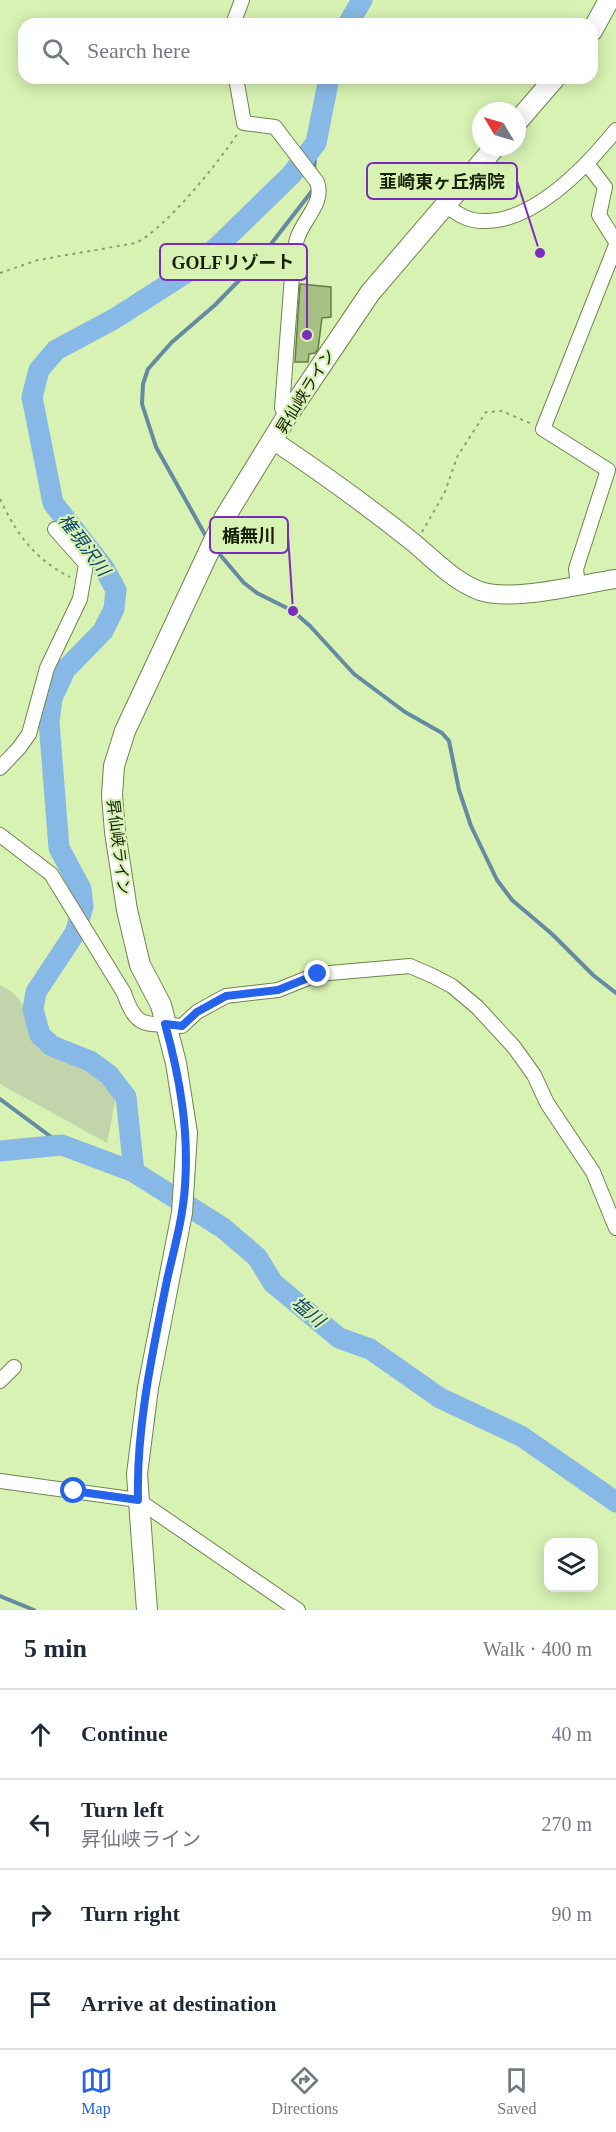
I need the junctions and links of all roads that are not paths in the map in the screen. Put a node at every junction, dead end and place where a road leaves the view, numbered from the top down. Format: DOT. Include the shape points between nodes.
graph roads {
  1 [pos="242,0"];
  2 [pos="609,0"];
  3 [pos="235,18"];
  4 [pos="598,20"];
  5 [pos="237,84"];
  6 [pos="550,84"];
  7 [pos="526,112"];
  8 [pos="616,130"];
  9 [pos="487,156"];
  10 [pos="588,165"];
  11 [pos="445,205"];
  12 [pos="616,243"];
  13 [pos="288,416"];
  14 [pos="274,441"];
  15 [pos="55,529"];
  16 [pos="616,579"];
  17 [pos="578,585"];
  18 [pos="0,768"];
  19 [pos="0,835"];
  20 [pos="165,1024"];
  21 [pos="616,1228"];
  22 [pos="14,1367"];
  23 [pos="0,1381"];
  24 [pos="0,1481"];
  25 [pos="138,1500"];
  26 [pos="147,1610"];
  27 [pos="298,1610"];
  1 -- 3 [label="street"];
  2 -- 4 [label="main road"];
  5 -- 13 [label="street" via="244,123 275,127 320,190 317,204 297,239 293,262 282,408"];
  6 -- 7 [label="main road"];
  8 -- 10 [label="street"];
  9 -- 11 [label="main road, 昇仙峡ライン"];
  10 -- 11 [label="street" via="553,194 507,217 475,220"];
  10 -- 12 [label="street" via="605,187 599,214"];
  11 -- 13 [label="main road, 昇仙峡ライン" via="370,293"];
  12 -- 17 [label="street" via="543,429 608,470 576,569"];
  13 -- 14 [label="main road, 昇仙峡ライン"];
  14 -- 17 [label="street" via="322,473 445,571 482,591 537,592"];
  14 -- 20 [label="main road, 昇仙峡ライン" via="219,528 125,731 114,766 115,832 127,910 140,965 161,1005"];
  15 -- 18 [label="street" via="86,564 80,599 47,668 29,734"];
  16 -- 17 [label="street"];
  19 -- 20 [label="street" via="51,874 124,993 131,1013 148,1025"];
  20 -- 21 [label="street" via="182,1026 197,1012 226,996 278,990 318,974 410,966 433,976 477,1007 528,1066 547,1103 593,1172"];
  20 -- 25 [label="main road, 昇仙峡ライン" via="176,1063 187,1133 182,1213 148,1388 137,1474"];
  22 -- 23 [label="street"];
  24 -- 25 [label="street"];
  25 -- 26 [label="main road, 昇仙峡ライン"];
  25 -- 27 [label="street"];
}
